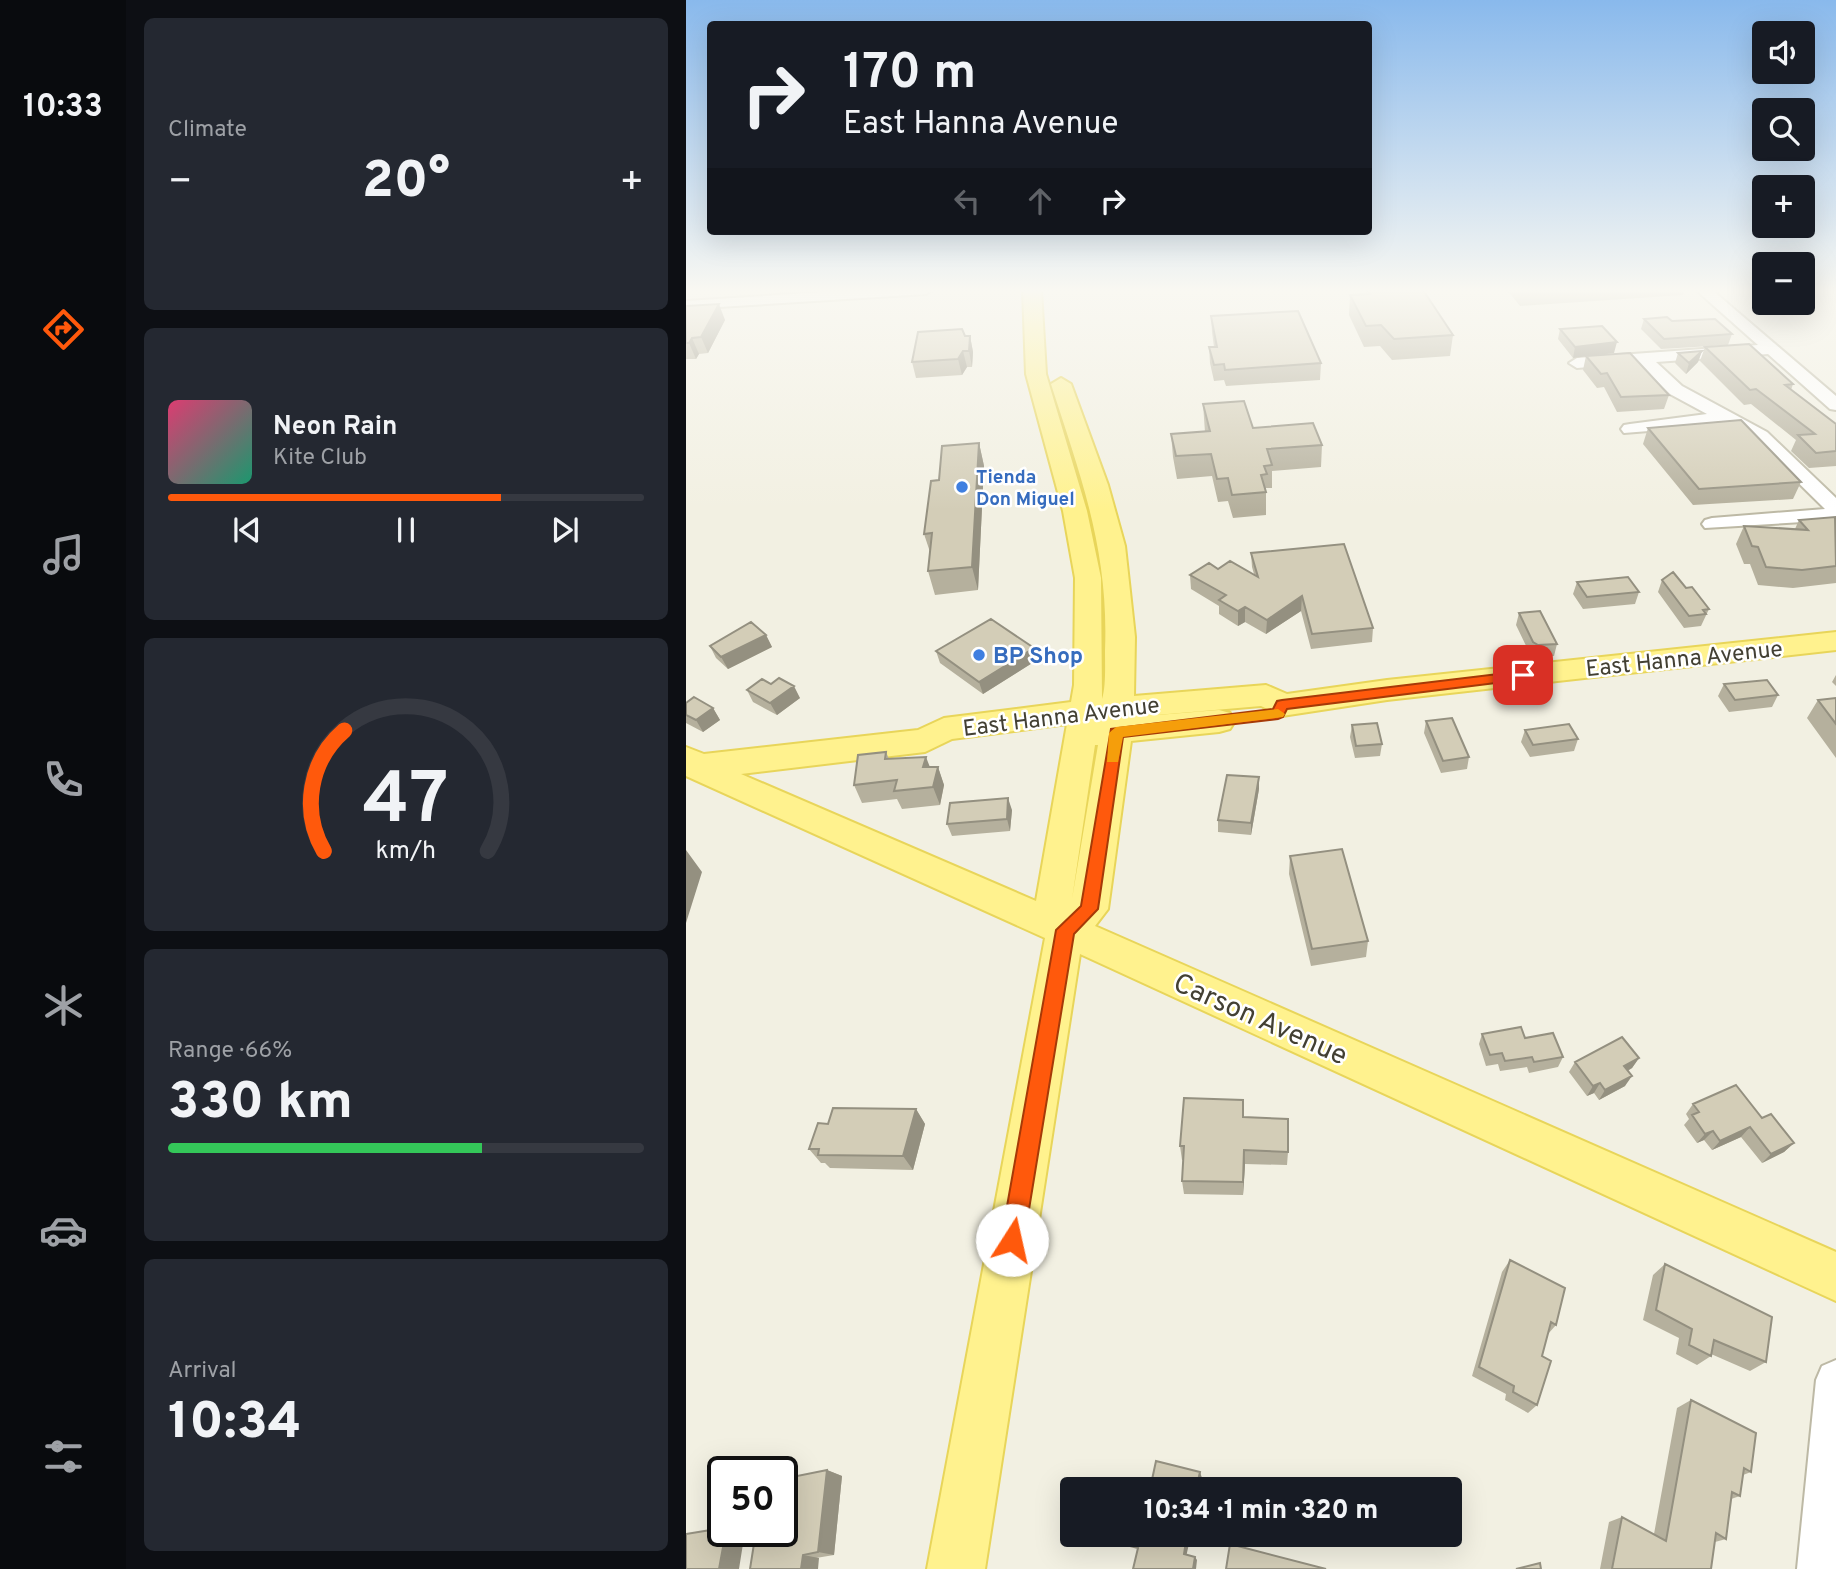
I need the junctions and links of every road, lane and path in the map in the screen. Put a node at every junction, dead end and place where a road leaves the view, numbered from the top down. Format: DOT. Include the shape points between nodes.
graph roads {
  1 [pos="1037,363"];
  2 [pos="1056,363"];
  3 [pos="1648,363"];
  4 [pos="1788,363"];
  5 [pos="1836,405"];
  6 [pos="1722,415"];
  7 [pos="1630,429"];
  8 [pos="1067,442"];
  9 [pos="1836,484"];
  10 [pos="1813,486"];
  11 [pos="1836,512"];
  12 [pos="1712,524"];
  13 [pos="1836,641"];
  14 [pos="1118,721"];
  15 [pos="1081,723"];
  16 [pos="690,765"];
  17 [pos="1065,930"];
  18 [pos="1836,1277"];
  19 [pos="1836,1380"];
  20 [pos="956,1569"];
  21 [pos="1820,1569"];
  1 -- 8 [label="main road" via="1036,374"];
  2 -- 8 [label="main road"];
  3 -- 6 [label="street" via="1676,390"];
  4 -- 5 [label="street"];
  6 -- 7 [label="street"];
  6 -- 10 [label="street" via="1765,439"];
  8 -- 14 [label="main road" via="1112,544 1121,641"];
  8 -- 15 [label="main road" via="1088,579 1091,664"];
  9 -- 10 [label="street"];
  10 -- 11 [label="street"];
  11 -- 12 [label="street"];
  13 -- 14 [label="main road, East Hanna Avenue" via="1414,687 1282,705 1278,714"];
  14 -- 15 [label="main road, East Hanna Avenue"];
  14 -- 17 [label="main road" via="1089,909"];
  15 -- 16 [label="main road, East Hanna Avenue" via="939,751 925,741"];
  15 -- 17 [label="main road" via="1053,895"];
  16 -- 17 [label="main road, Carson Avenue"];
  17 -- 18 [label="main road, Carson Avenue"];
  17 -- 20 [label="main road"];
  19 -- 21 [label="street"];
}
